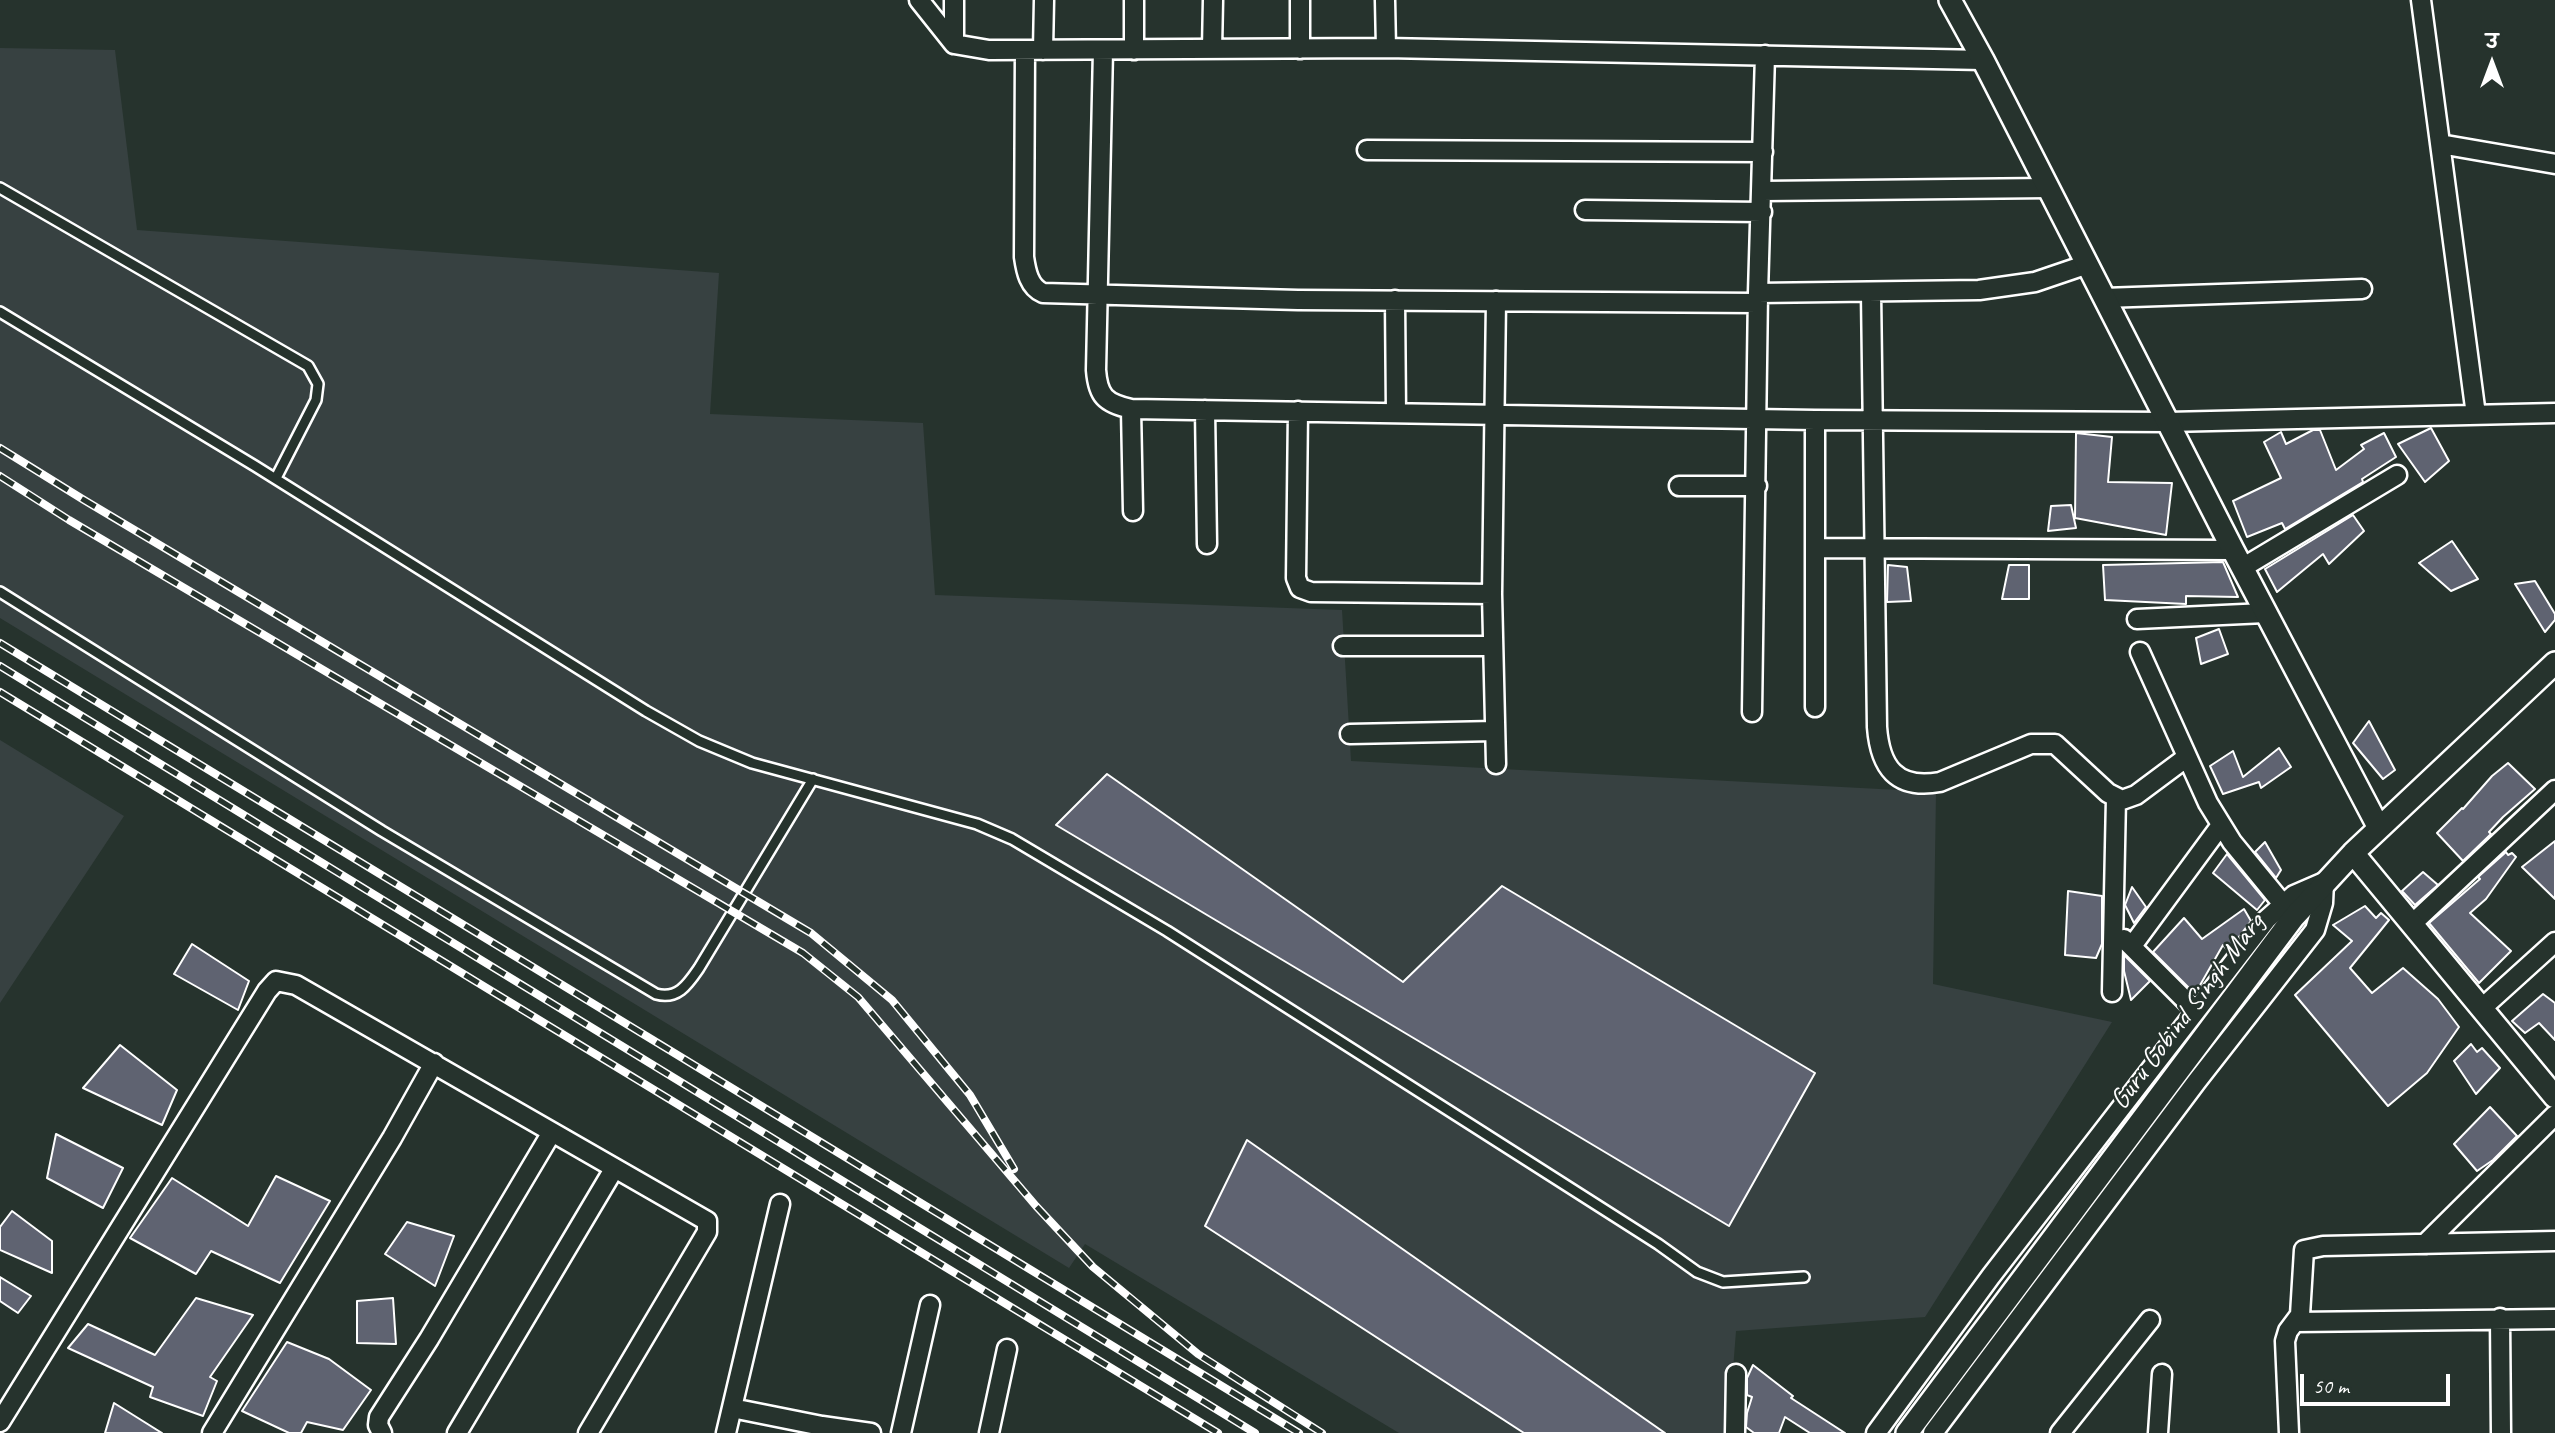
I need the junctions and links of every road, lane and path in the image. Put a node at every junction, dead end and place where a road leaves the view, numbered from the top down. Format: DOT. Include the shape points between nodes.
graph roads {
  1 [pos="919,0"];
  2 [pos="954,0"];
  3 [pos="1044,0"];
  4 [pos="1135,0"];
  5 [pos="1213,0"];
  6 [pos="1300,0"];
  7 [pos="1385,0"];
  8 [pos="1950,0"];
  9 [pos="2421,0"];
  10 [pos="954,44"];
  11 [pos="1386,48"];
  12 [pos="1212,49"];
  13 [pos="1300,49"];
  14 [pos="1034,50"];
  15 [pos="1103,50"];
  16 [pos="1134,50"];
  17 [pos="1765,55"];
  18 [pos="1983,60"];
  19 [pos="2440,144"];
  20 [pos="1367,150"];
  21 [pos="1763,152"];
  22 [pos="2555,164"];
  23 [pos="0,188"];
  24 [pos="2049,188"];
  25 [pos="1763,191"];
  26 [pos="1585,210"];
  27 [pos="1762,212"];
  28 [pos="2088,264"];
  29 [pos="2362,289"];
  30 [pos="1871,293"];
  31 [pos="1098,296"];
  32 [pos="1758,298"];
  33 [pos="2104,298"];
  34 [pos="1395,300"];
  35 [pos="1496,301"];
  36 [pos="0,312"];
  37 [pos="1131,409"];
  38 [pos="1205,410"];
  39 [pos="1298,411"];
  40 [pos="1396,413"];
  41 [pos="2555,413"];
  42 [pos="1493,414"];
  43 [pos="2476,415"];
  44 [pos="1758,418"];
  45 [pos="1815,420"];
  46 [pos="1872,420"];
  47 [pos="2168,422"];
  48 [pos="2397,475"];
  49 [pos="276,478"];
  50 [pos="1679,486"];
  51 [pos="1757,486"];
  52 [pos="1133,511"];
  53 [pos="1207,544"];
  54 [pos="1815,548"];
  55 [pos="1875,548"];
  56 [pos="2238,559"];
  57 [pos="0,592"];
  58 [pos="1492,594"];
  59 [pos="2265,613"];
  60 [pos="2137,620"];
  61 [pos="1343,646"];
  62 [pos="1493,646"];
  63 [pos="2140,652"];
  64 [pos="2554,665"];
  65 [pos="1815,707"];
  66 [pos="1752,712"];
  67 [pos="1495,731"];
  68 [pos="1350,734"];
  69 [pos="2187,757"];
  70 [pos="1496,764"];
  71 [pos="813,779"];
  72 [pos="2555,790"];
  73 [pos="2116,798"];
  74 [pos="2221,825"];
  75 [pos="2379,828"];
  76 [pos="2353,853"];
  77 [pos="2324,882"];
  78 [pos="2287,911"];
  79 [pos="2412,924"];
  80 [pos="2113,928"];
  81 [pos="2555,942"];
  82 [pos="2132,946"];
  83 [pos="2112,992"];
  84 [pos="2482,1009"];
  85 [pos="2196,1011"];
  86 [pos="434,1063"];
  87 [pos="2555,1097"];
  88 [pos="2555,1115"];
  89 [pos="552,1132"];
  90 [pos="614,1169"];
  91 [pos="780,1204"];
  92 [pos="2555,1241"];
  93 [pos="2425,1244"];
  94 [pos="1804,1277"];
  95 [pos="930,1306"];
  96 [pos="2500,1318"];
  97 [pos="2555,1319"];
  98 [pos="2150,1320"];
  99 [pos="2296,1322"];
  100 [pos="1007,1349"];
  101 [pos="1737,1374"];
  102 [pos="2162,1374"];
  103 [pos="732,1408"];
  104 [pos="0,1422"];
  105 [pos="830,1430"];
  106 [pos="212,1433"];
  107 [pos="382,1433"];
  108 [pos="457,1433"];
  109 [pos="588,1433"];
  110 [pos="726,1433"];
  111 [pos="871,1433"];
  112 [pos="901,1433"];
  113 [pos="989,1433"];
  114 [pos="1735,1433"];
  115 [pos="1876,1433"];
  116 [pos="1907,1433"];
  117 [pos="1933,1433"];
  118 [pos="2060,1433"];
  119 [pos="2158,1433"];
  120 [pos="2289,1433"];
  121 [pos="2501,1433"];
  1 -- 10 [label="street"];
  2 -- 10 [label="street"];
  3 -- 14 [label="street"];
  4 -- 16 [label="street"];
  5 -- 12 [label="street"];
  6 -- 13 [label="street"];
  7 -- 11 [label="street"];
  8 -- 18 [label="street"];
  9 -- 19 [label="street"];
  10 -- 14 [label="street"];
  11 -- 13 [label="street"];
  11 -- 17 [label="street"];
  12 -- 13 [label="street"];
  12 -- 16 [label="street"];
  14 -- 15 [label="street"];
  14 -- 31 [label="street" via="1026,270 1034,286 1044,293"];
  15 -- 16 [label="street"];
  15 -- 31 [label="street"];
  17 -- 18 [label="street"];
  17 -- 21 [label="street"];
  18 -- 24 [label="street"];
  19 -- 22 [label="street"];
  19 -- 43 [label="street"];
  20 -- 21 [label="street"];
  21 -- 25 [label="street"];
  23 -- 49 [label="lane" via="308,366 318,384 316,400"];
  24 -- 25 [label="street"];
  24 -- 28 [label="street"];
  25 -- 27 [label="street"];
  26 -- 27 [label="street"];
  27 -- 32 [label="street"];
  28 -- 30 [label="street" via="2005,287"];
  28 -- 33 [label="street"];
  29 -- 33 [label="street"];
  30 -- 32 [label="street"];
  30 -- 46 [label="street"];
  31 -- 34 [label="street"];
  31 -- 37 [label="street" via="1097,383 1108,402"];
  32 -- 35 [label="street"];
  32 -- 44 [label="street"];
  33 -- 47 [label="street"];
  34 -- 35 [label="street"];
  34 -- 40 [label="street"];
  35 -- 42 [label="street"];
  36 -- 49 [label="lane"];
  37 -- 38 [label="street"];
  37 -- 52 [label="street"];
  38 -- 39 [label="street"];
  38 -- 53 [label="street"];
  39 -- 40 [label="street"];
  39 -- 58 [label="street" via="1296,578 1300,589"];
  40 -- 42 [label="street"];
  41 -- 43 [label="street"];
  42 -- 44 [label="street"];
  42 -- 58 [label="street"];
  43 -- 47 [label="street"];
  44 -- 45 [label="street"];
  44 -- 51 [label="street"];
  45 -- 46 [label="street"];
  45 -- 54 [label="street"];
  46 -- 47 [label="street"];
  46 -- 55 [label="street"];
  47 -- 56 [label="street"];
  48 -- 56 [label="street"];
  49 -- 71 [label="lane" via="699,741 752,763"];
  50 -- 51 [label="street"];
  51 -- 66 [label="street"];
  54 -- 55 [label="street"];
  54 -- 65 [label="street"];
  55 -- 56 [label="street"];
  55 -- 73 [label="street" via="1878,741 1886,766 1912,783 1926,785 2031,744 2055,744"];
  56 -- 59 [label="street"];
  57 -- 71 [label="lane" via="382,831 665,996 686,986 699,968"];
  58 -- 62 [label="street"];
  59 -- 60 [label="street"];
  59 -- 75 [label="street"];
  61 -- 62 [label="street"];
  62 -- 67 [label="street"];
  63 -- 69 [label="street"];
  64 -- 75 [label="street, Guru Gobind Singh Marg"];
  67 -- 68 [label="street"];
  67 -- 70 [label="street"];
  69 -- 73 [label="street" via="2136,795"];
  69 -- 74 [label="street"];
  71 -- 94 [label="lane" via="977,824 1012,839 1167,931 1697,1272 1723,1282"];
  72 -- 79 [label="street"];
  73 -- 80 [label="street"];
  74 -- 78 [label="street"];
  74 -- 82 [label="street"];
  75 -- 76 [label="street, Guru Gobind Singh Marg"];
  76 -- 77 [label="street, Guru Gobind Singh Marg"];
  76 -- 79 [label="street"];
  77 -- 78 [label="street, Guru Gobind Singh Marg"];
  77 -- 117 [label="street" via="2315,930"];
  78 -- 85 [label="street" via="2267,919"];
  78 -- 116 [label="street, Guru Gobind Singh Marg"];
  79 -- 84 [label="street"];
  80 -- 82 [label="street"];
  80 -- 83 [label="street"];
  81 -- 84 [label="street"];
  82 -- 85 [label="street"];
  84 -- 87 [label="street"];
  85 -- 115 [label="street"];
  86 -- 89 [label="street"];
  86 -- 104 [label="street" via="296,985 284,981 271,984"];
  86 -- 106 [label="street"];
  88 -- 93 [label="street"];
  89 -- 90 [label="street"];
  89 -- 107 [label="street" via="379,1417"];
  90 -- 108 [label="street"];
  90 -- 109 [label="street" via="707,1221 708,1228"];
  91 -- 103 [label="street"];
  92 -- 93 [label="street"];
  93 -- 99 [label="street" via="2323,1245 2304,1250 2302,1308"];
  95 -- 112 [label="street"];
  96 -- 97 [label="street"];
  96 -- 99 [label="street"];
  96 -- 121 [label="street"];
  98 -- 118 [label="street"];
  99 -- 120 [label="street" via="2285,1341"];
  100 -- 113 [label="street"];
  101 -- 114 [label="street"];
  102 -- 119 [label="street"];
  103 -- 105 [label="street"];
  103 -- 110 [label="street"];
  105 -- 111 [label="street"];
}
